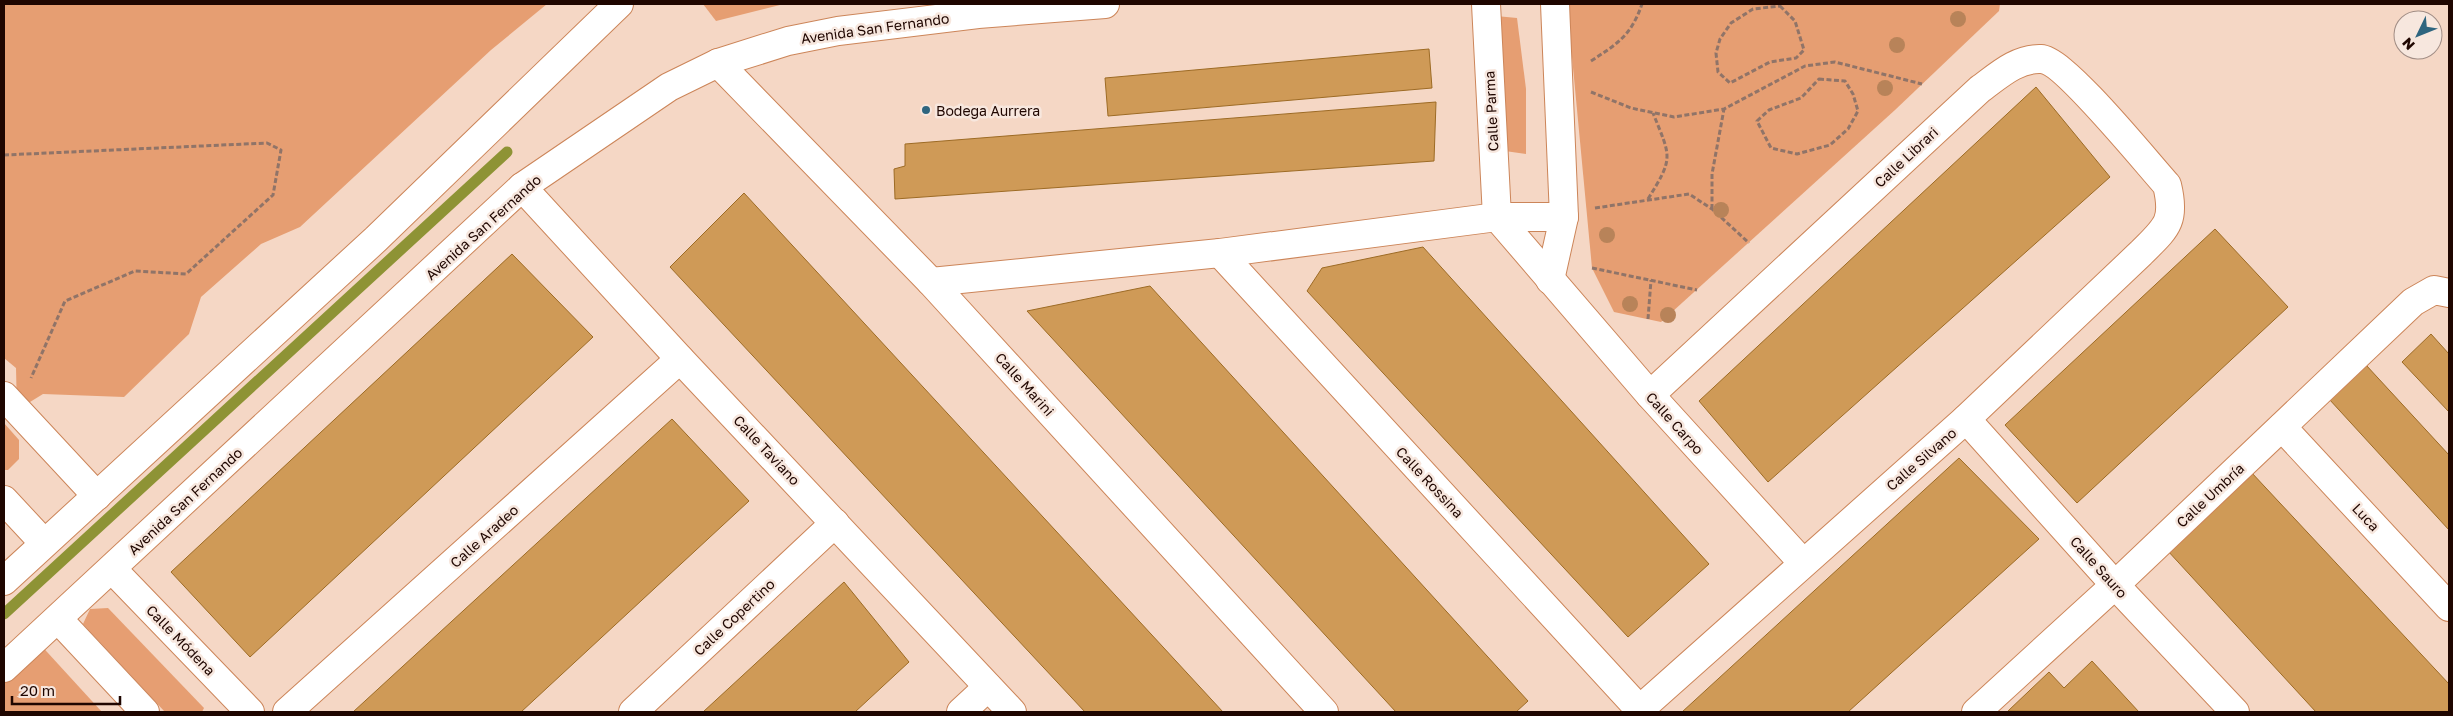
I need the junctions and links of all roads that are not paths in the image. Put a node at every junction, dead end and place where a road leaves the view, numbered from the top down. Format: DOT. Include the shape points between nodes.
graph roads {
  1 [pos="619,4"];
  2 [pos="1105,4"];
  3 [pos="1486,4"];
  4 [pos="1555,4"];
  5 [pos="977,9"];
  6 [pos="718,63"];
  7 [pos="2167,185"];
  8 [pos="522,188"];
  9 [pos="1576,214"];
  10 [pos="1497,218"];
  11 [pos="1220,253"];
  12 [pos="1550,280"];
  13 [pos="931,282"];
  14 [pos="2449,293"];
  15 [pos="680,359"];
  16 [pos="1650,395"];
  17 [pos="10,403"];
  18 [pos="1966,419"];
  19 [pos="2282,427"];
  20 [pos="97,496"];
  21 [pos="4,500"];
  22 [pos="835,523"];
  23 [pos="44,543"];
  24 [pos="1803,563"];
  25 [pos="112,569"];
  26 [pos="4,581"];
  27 [pos="2115,585"];
  28 [pos="2449,607"];
  29 [pos="58,619"];
  30 [pos="4,668"];
  31 [pos="988,687"];
  32 [pos="1638,711"];
  33 [pos="145,712"];
  34 [pos="250,712"];
  35 [pos="287,712"];
  36 [pos="632,712"];
  37 [pos="961,712"];
  38 [pos="1012,712"];
  39 [pos="1324,712"];
  40 [pos="1976,712"];
  41 [pos="2235,712"];
  1 -- 20 [label="street" via="376,239"];
  2 -- 5 [label="street, Avenida San Fernando"];
  3 -- 10 [label="street, Calle Parma"];
  4 -- 9 [label="street"];
  5 -- 6 [label="street, Avenida San Fernando" via="838,30 788,41"];
  6 -- 8 [label="street, Avenida San Fernando" via="669,87"];
  6 -- 13 [label="street, Calle Marini"];
  7 -- 16 [label="street, Calle Librari" via="2076,82 2057,66 2044,59 2018,64 1980,88"];
  7 -- 18 [label="street, Calle Silvano" via="2172,205 2170,219 2161,233"];
  8 -- 15 [label="street, Calle Taviano"];
  8 -- 25 [label="street, Avenida San Fernando"];
  9 -- 10 [label="street"];
  9 -- 12 [label="street"];
  10 -- 11 [label="street"];
  10 -- 12 [label="street, Calle Carpo"];
  11 -- 13 [label="street"];
  11 -- 32 [label="street, Calle Rossina"];
  12 -- 16 [label="street, Calle Carpo"];
  13 -- 39 [label="street, Calle Marini"];
  14 -- 19 [label="street, Calle Umbría" via="2434,290 2413,302"];
  15 -- 22 [label="street, Calle Taviano"];
  15 -- 35 [label="street, Calle Aradeo"];
  16 -- 24 [label="street, Calle Carpo"];
  17 -- 20 [label="street"];
  18 -- 24 [label="street, Calle Silvano"];
  18 -- 27 [label="street, Calle Sauro"];
  19 -- 27 [label="street, Calle Umbría"];
  19 -- 28 [label="street, Luca"];
  20 -- 23 [label="street"];
  21 -- 23 [label="street"];
  22 -- 31 [label="street, Calle Taviano"];
  22 -- 36 [label="street, Calle Copertino"];
  23 -- 26 [label="street"];
  24 -- 32 [label="street, Calle Silvano"];
  25 -- 29 [label="street, Avenida San Fernando"];
  25 -- 34 [label="street, Calle Módena"];
  27 -- 40 [label="street, Calle Umbría"];
  27 -- 41 [label="street, Calle Sauro"];
  29 -- 30 [label="street, Avenida San Fernando"];
  29 -- 33 [label="street"];
  31 -- 37 [label="street"];
  31 -- 38 [label="street, Calle Taviano"];
}
